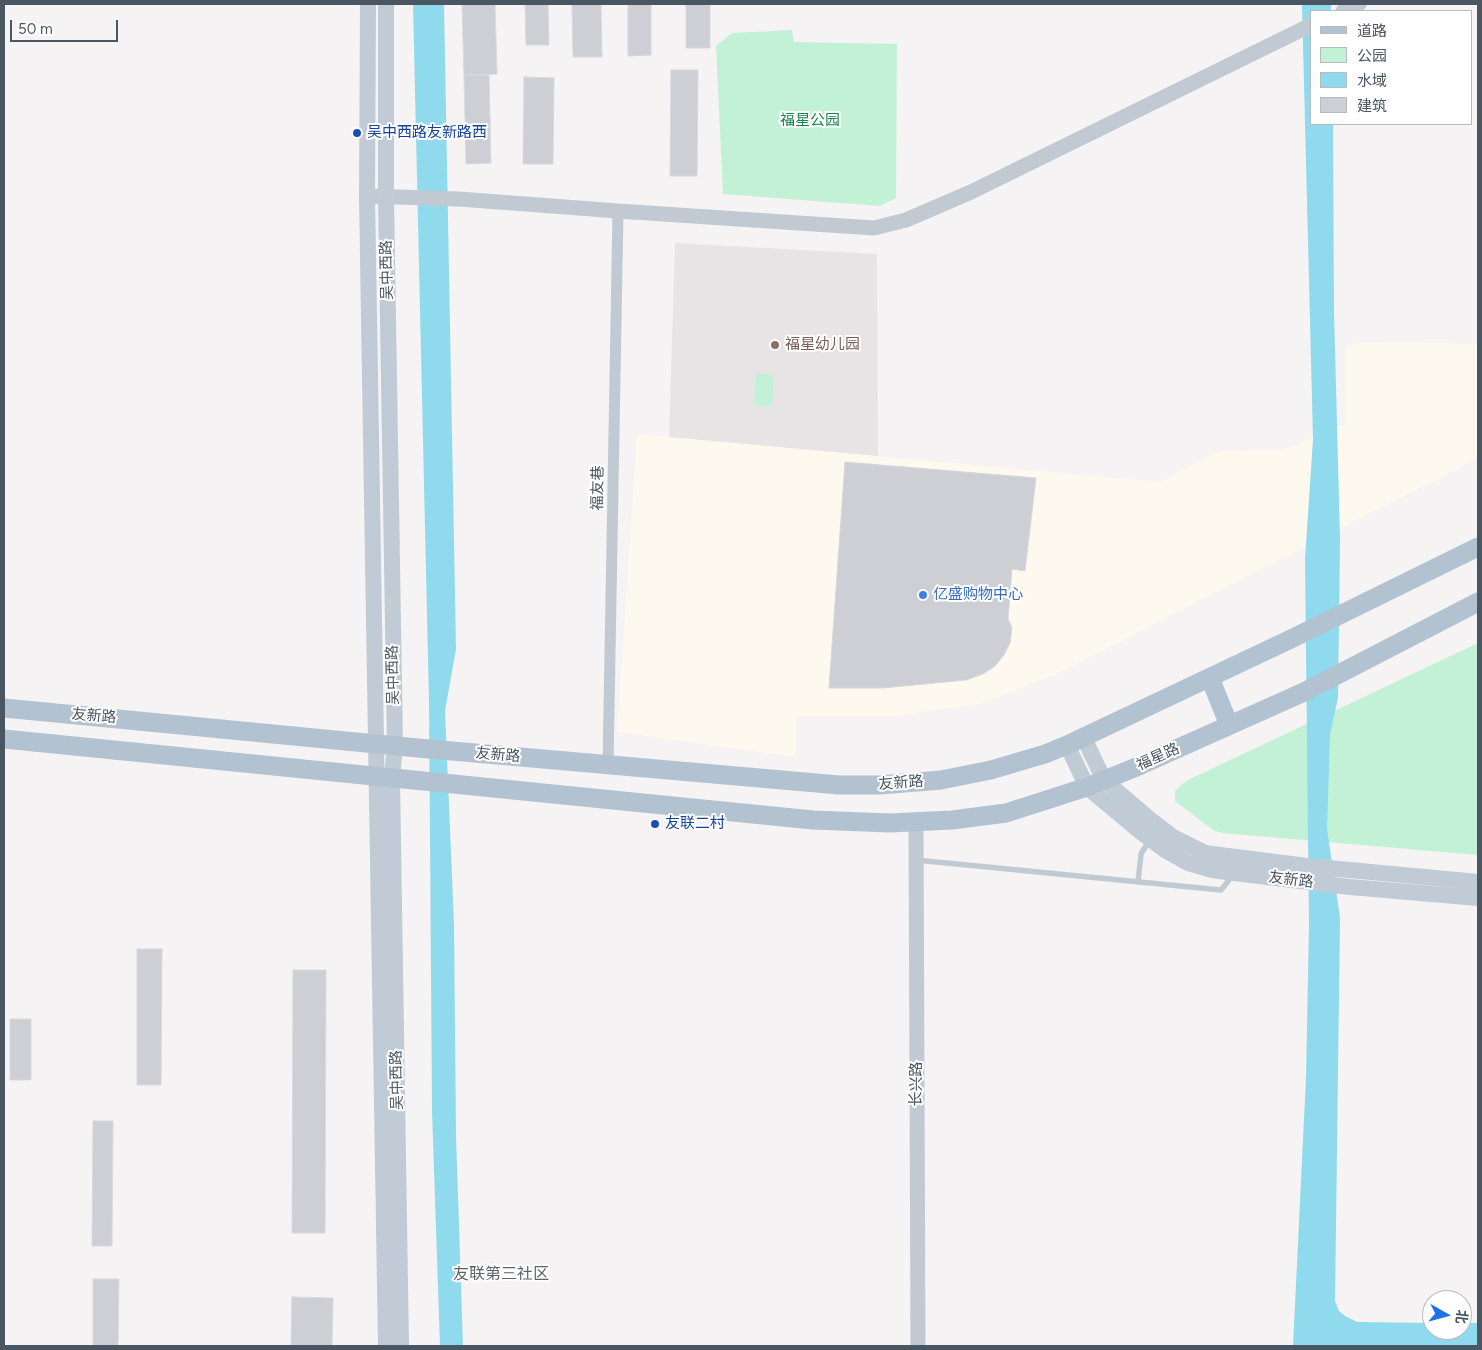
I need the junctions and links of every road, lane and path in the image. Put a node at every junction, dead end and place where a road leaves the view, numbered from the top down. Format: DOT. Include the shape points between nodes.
graph roads {
  1 [pos="368,4"];
  2 [pos="386,4"];
  3 [pos="1358,4"];
  4 [pos="1345,10"];
  5 [pos="1310,25"];
  6 [pos="367,196"];
  7 [pos="386,196"];
  8 [pos="618,211"];
  9 [pos="1478,547"];
  10 [pos="1478,602"];
  11 [pos="1210,678"];
  12 [pos="4,708"];
  13 [pos="1229,725"];
  14 [pos="4,740"];
  15 [pos="1075,741"];
  16 [pos="386,744"];
  17 [pos="608,764"];
  18 [pos="385,777"];
  19 [pos="1095,783"];
  20 [pos="916,822"];
  21 [pos="1151,839"];
  22 [pos="916,860"];
  23 [pos="1234,873"];
  24 [pos="1304,874"];
  25 [pos="1138,882"];
  26 [pos="1478,882"];
  27 [pos="1478,898"];
  28 [pos="386,1346"];
  29 [pos="401,1346"];
  30 [pos="918,1346"];
  1 -- 6 [label="main road, 吴中西路"];
  2 -- 7 [label="main road, 吴中西路"];
  3 -- 4 [label="street"];
  5 -- 8 [label="street" via="971,192 906,220 874,228"];
  6 -- 7 [label="street"];
  6 -- 16 [label="main road, 吴中西路"];
  7 -- 8 [label="street"];
  7 -- 16 [label="main road, 吴中西路"];
  8 -- 17 [label="street, 福友巷"];
  9 -- 11 [label="main road"];
  10 -- 13 [label="main road, 福星路" via="1304,692"];
  11 -- 13 [label="main road"];
  11 -- 15 [label="main road"];
  12 -- 16 [label="main road, 友新路"];
  13 -- 19 [label="main road, 福星路"];
  14 -- 18 [label="main road"];
  15 -- 17 [label="main road, 友新路" via="991,770 940,780 853,786"];
  15 -- 19 [label="main road, 友新路"];
  16 -- 17 [label="main road, 友新路"];
  16 -- 18 [label="main road, 吴中西路"];
  18 -- 20 [label="main road, 福星路" via="813,820"];
  18 -- 28 [label="main road, 吴中西路"];
  18 -- 29 [label="main road, 吴中西路"];
  19 -- 20 [label="main road, 福星路" via="1006,813"];
  19 -- 21 [label="main road, 友新路"];
  19 -- 24 [label="main road, 友新路" via="1196,850"];
  20 -- 22 [label="street, 长兴路"];
  21 -- 23 [label="main road, 友新路" via="1188,863"];
  21 -- 25 [label="lane" via="1141,854"];
  22 -- 25 [label="lane"];
  22 -- 30 [label="street, 长兴路"];
  23 -- 24 [label="main road, 友新路"];
  23 -- 25 [label="lane" via="1221,890"];
  24 -- 26 [label="main road, 友新路" via="1352,870"];
  24 -- 27 [label="main road, 友新路" via="1350,887"];
}
